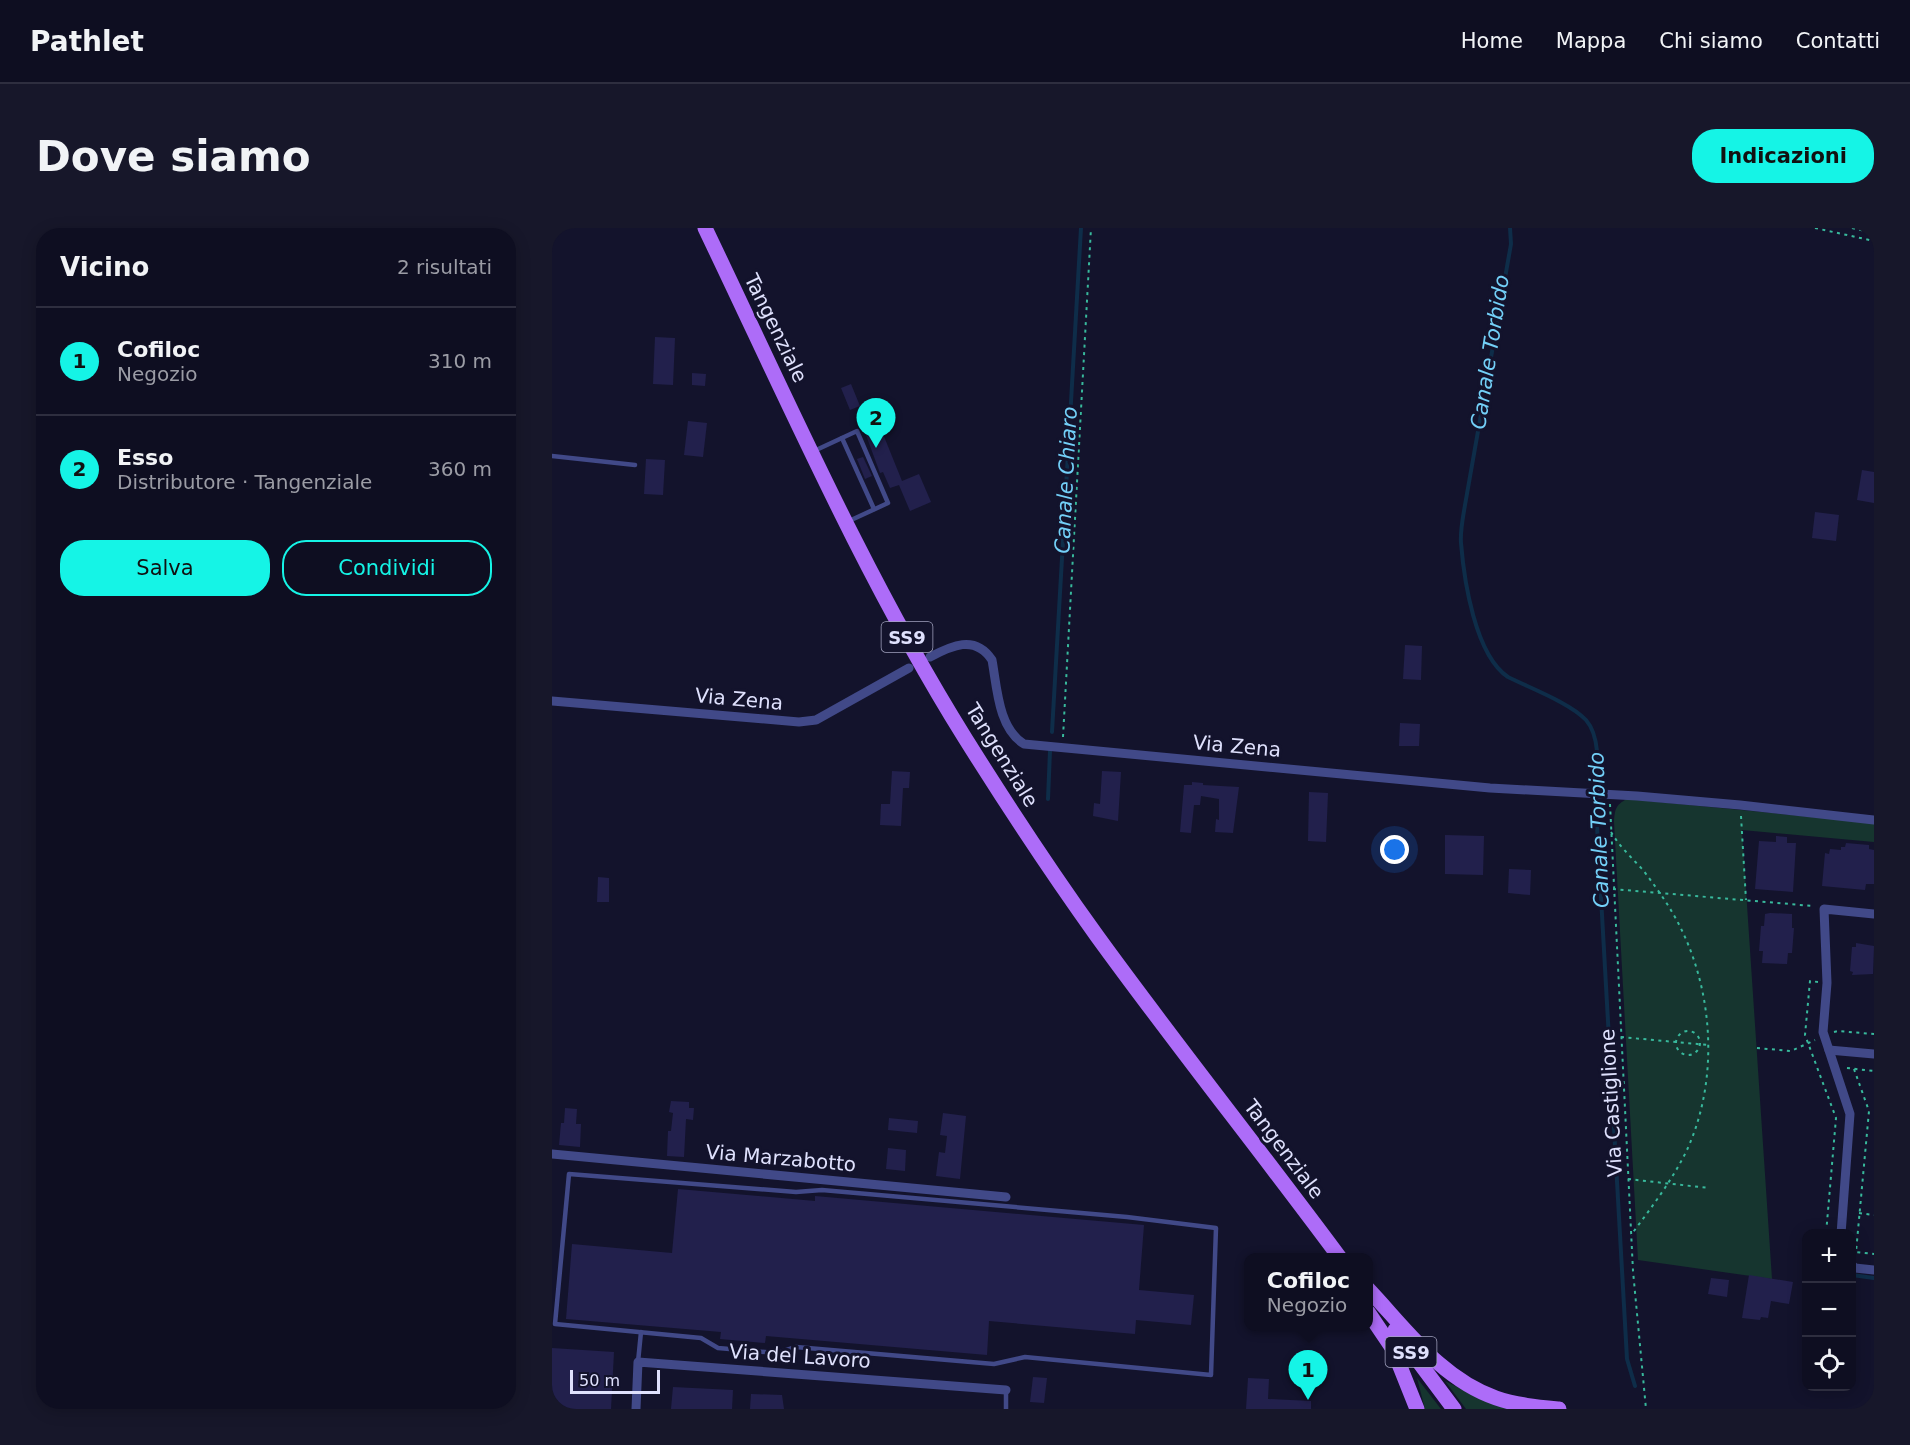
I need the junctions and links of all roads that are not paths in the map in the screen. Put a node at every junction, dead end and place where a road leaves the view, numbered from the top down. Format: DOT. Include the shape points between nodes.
graph roads {
  1 [pos="705,228"];
  2 [pos="842,438"];
  3 [pos="812,452"];
  4 [pos="552,456"];
  5 [pos="635,465"];
  6 [pos="874,509"];
  7 [pos="846,522"];
  8 [pos="930,657"];
  9 [pos="909,668"];
  10 [pos="552,701"];
  11 [pos="1874,820"];
  12 [pos="1874,914"];
  13 [pos="1829,1050"];
  14 [pos="1874,1054"];
  15 [pos="552,1154"];
  16 [pos="1006,1197"];
  17 [pos="1841,1229"];
  18 [pos="1337,1253"];
  19 [pos="1856,1268"];
  20 [pos="1874,1270"];
  21 [pos="1373,1293"];
  22 [pos="1373,1302"];
  23 [pos="1373,1319"];
  24 [pos="641,1332"];
  25 [pos="638,1362"];
  26 [pos="1006,1390"];
  27 [pos="636,1409"];
  28 [pos="1006,1409"];
  29 [pos="1417,1409"];
  30 [pos="1454,1409"];
  31 [pos="1559,1409"];
  1 -- 3 [label="main road, Tangenziale / SS9"];
  2 -- 3 [label="lane"];
  2 -- 6 [label="lane"];
  2 -- 6 [label="lane" via="857,431 888,503"];
  3 -- 7 [label="main road, Tangenziale / SS9"];
  4 -- 5 [label="lane"];
  6 -- 7 [label="lane"];
  7 -- 18 [label="main road, Tangenziale / SS9" via="931,680 1048,865 1097,936"];
  8 -- 11 [label="street, Via Zena" via="957,644 983,650 992,660 1004,717 1011,733 1024,744 1490,788 1740,805"];
  9 -- 10 [label="street, Via Zena" via="816,720 799,722"];
  12 -- 13 [label="street" via="1824,909 1827,983 1823,1032"];
  13 -- 14 [label="street"];
  13 -- 17 [label="street" via="1850,1114"];
  15 -- 16 [label="street, Via Marzabotto"];
  19 -- 20 [label="street"];
  21 -- 31 [label="main road" via="1438,1364 1461,1381 1504,1400"];
  22 -- 30 [label="main road, SS9"];
  23 -- 29 [label="main road" via="1393,1349"];
  24 -- 24 [label="lane" via="701,1338 718,1348 777,1353 796,1347 994,1364 1025,1357 1211,1375 1216,1228 822,1190 796,1192 569,1174 555,1324"];
  24 -- 25 [label="lane"];
  25 -- 26 [label="street, Via del Lavoro"];
  25 -- 27 [label="street"];
  26 -- 28 [label="lane"];
}
